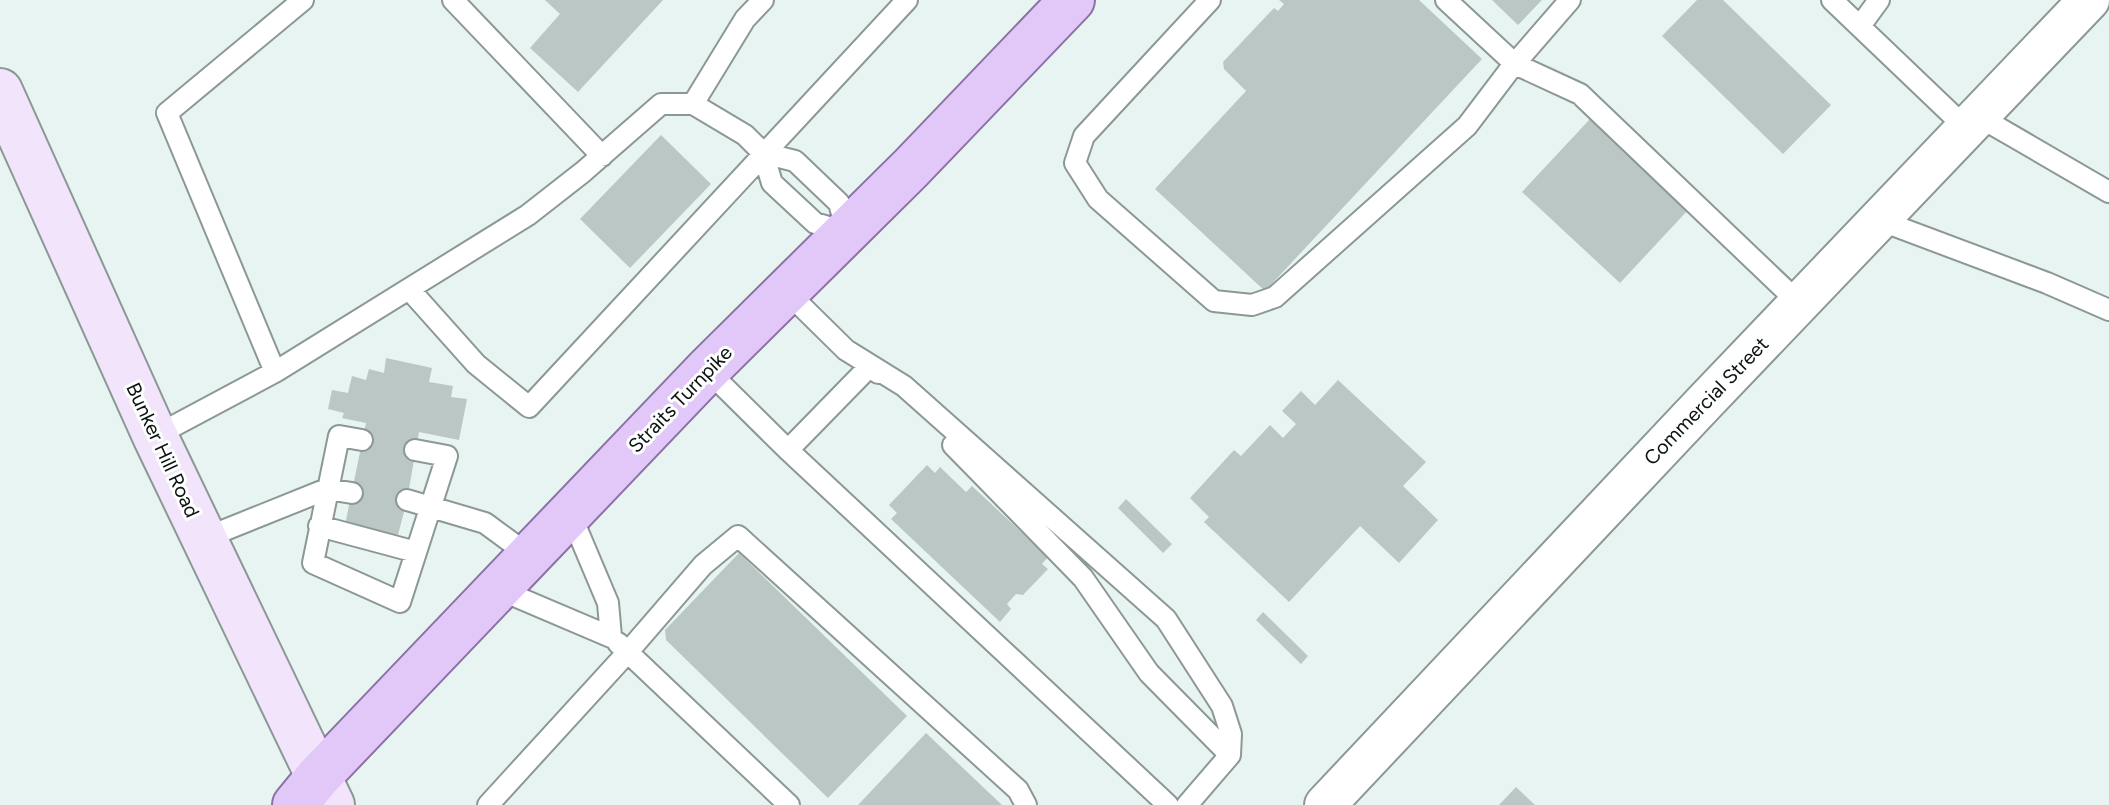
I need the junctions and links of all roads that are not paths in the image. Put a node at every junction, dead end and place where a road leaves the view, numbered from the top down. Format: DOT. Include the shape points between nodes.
graph roads {
  1 [pos="303,0"];
  2 [pos="453,0"];
  3 [pos="763,0"];
  4 [pos="907,0"];
  5 [pos="1072,0"];
  6 [pos="1210,0"];
  7 [pos="1446,0"];
  8 [pos="1570,0"];
  9 [pos="1832,0"];
  10 [pos="1879,0"];
  11 [pos="2089,0"];
  12 [pos="1860,26"];
  13 [pos="1515,64"];
  14 [pos="0,91"];
  15 [pos="693,104"];
  16 [pos="1972,122"];
  17 [pos="763,153"];
  18 [pos="602,156"];
  19 [pos="2107,187"];
  20 [pos="1879,220"];
  21 [pos="847,232"];
  22 [pos="409,289"];
  23 [pos="786,291"];
  24 [pos="1799,303"];
  25 [pos="2109,310"];
  26 [pos="870,366"];
  27 [pos="707,370"];
  28 [pos="275,372"];
  29 [pos="155,436"];
  30 [pos="362,440"];
  31 [pos="415,450"];
  32 [pos="788,450"];
  33 [pos="327,489"];
  34 [pos="352,493"];
  35 [pos="407,500"];
  36 [pos="430,507"];
  37 [pos="570,513"];
  38 [pos="319,526"];
  39 [pos="205,538"];
  40 [pos="416,552"];
  41 [pos="530,556"];
  42 [pos="498,589"];
  43 [pos="611,637"];
  44 [pos="627,653"];
  45 [pos="1230,755"];
  46 [pos="315,796"];
  47 [pos="488,805"];
  48 [pos="789,805"];
  49 [pos="1026,805"];
  50 [pos="1168,805"];
  51 [pos="1187,805"];
  52 [pos="1325,805"];
  1 -- 28 [label="lane" via="167,113"];
  2 -- 18 [label="lane"];
  3 -- 15 [label="lane" via="745,19"];
  4 -- 17 [label="lane"];
  5 -- 21 [label="main road, Straits Turnpike"];
  6 -- 13 [label="lane" via="1084,136 1075,163 1098,199 1214,301 1252,305 1275,297 1467,126"];
  7 -- 13 [label="lane"];
  8 -- 13 [label="lane"];
  9 -- 12 [label="lane"];
  10 -- 12 [label="lane"];
  11 -- 16 [label="street, Commercial Street"];
  12 -- 16 [label="lane"];
  13 -- 24 [label="lane" via="1580,94"];
  14 -- 29 [label="main road, Bunker Hill Road"];
  15 -- 17 [label="lane" via="745,135"];
  15 -- 18 [label="lane" via="661,104"];
  16 -- 19 [label="lane"];
  16 -- 20 [label="street, Commercial Street"];
  17 -- 21 [label="lane" via="772,183 815,223"];
  17 -- 21 [label="lane" via="795,161 806,171 839,203"];
  17 -- 22 [label="lane" via="529,407 476,364"];
  18 -- 22 [label="lane" via="528,215"];
  20 -- 24 [label="street, Commercial Street"];
  20 -- 25 [label="lane"];
  21 -- 23 [label="main road, Straits Turnpike"];
  22 -- 28 [label="lane"];
  23 -- 26 [label="lane" via="846,350"];
  23 -- 27 [label="main road, Straits Turnpike"];
  24 -- 52 [label="street, Commercial Street"];
  26 -- 32 [label="lane"];
  26 -- 45 [label="lane" via="1083,578 1149,673"];
  26 -- 45 [label="lane" via="904,386 1166,619 1222,706 1231,734"];
  27 -- 32 [label="lane"];
  27 -- 37 [label="main road, Straits Turnpike"];
  28 -- 29 [label="lane"];
  29 -- 39 [label="main road, Bunker Hill Road"];
  30 -- 33 [label="lane" via="339,436"];
  31 -- 36 [label="lane" via="447,456"];
  32 -- 50 [label="lane"];
  33 -- 34 [label="lane"];
  33 -- 38 [label="lane"];
  33 -- 39 [label="lane"];
  35 -- 36 [label="lane"];
  36 -- 40 [label="lane"];
  36 -- 41 [label="lane" via="485,523"];
  37 -- 41 [label="main road, Straits Turnpike"];
  37 -- 43 [label="lane" via="608,603"];
  38 -- 40 [label="lane"];
  38 -- 40 [label="lane" via="313,563 400,602"];
  39 -- 46 [label="main road, Bunker Hill Road"];
  41 -- 42 [label="main road, Straits Turnpike"];
  42 -- 43 [label="lane"];
  42 -- 46 [label="main road, Straits Turnpike"];
  43 -- 44 [label="lane"];
  44 -- 47 [label="lane"];
  44 -- 48 [label="lane"];
  44 -- 49 [label="lane" via="703,565 738,536 1018,790"];
  45 -- 51 [label="lane"];
}
